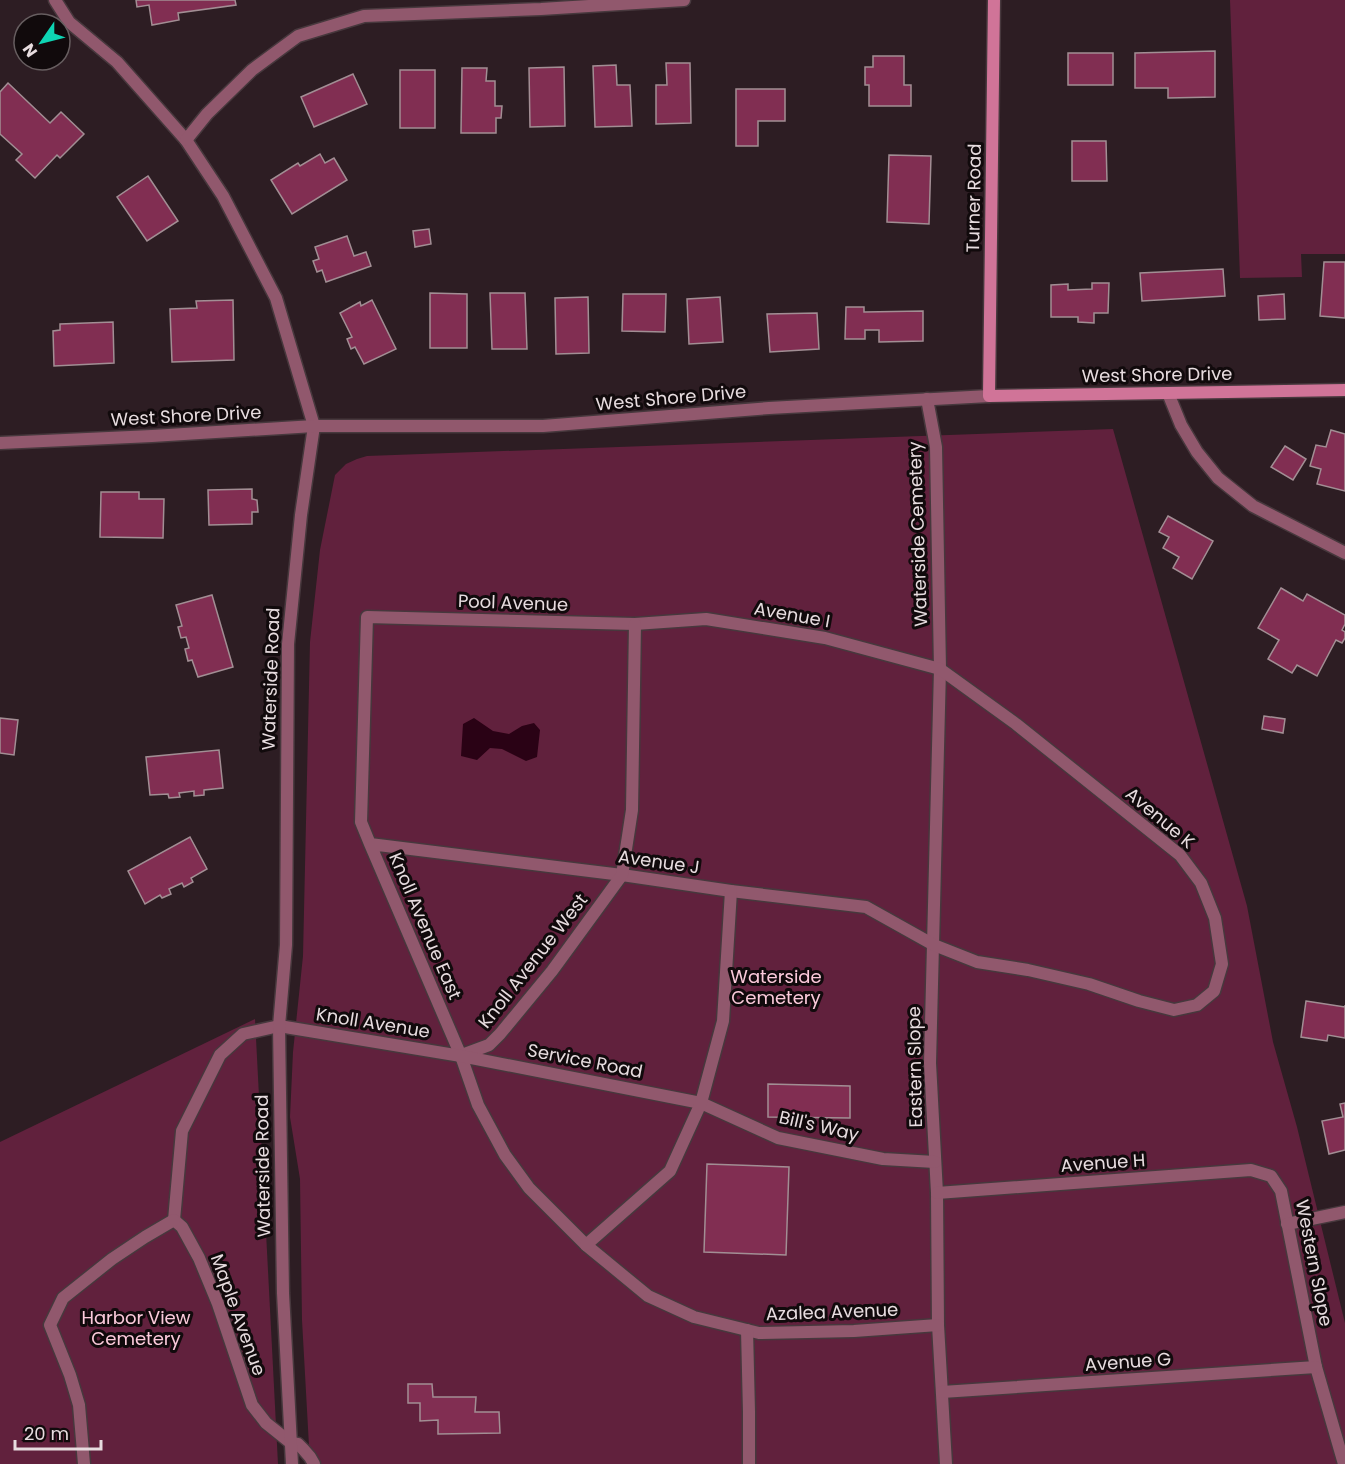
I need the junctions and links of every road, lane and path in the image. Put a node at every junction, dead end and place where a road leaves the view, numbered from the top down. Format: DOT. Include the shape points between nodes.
graph roads {
  1 [pos="55,0"];
  2 [pos="684,0"];
  3 [pos="994,0"];
  4 [pos="186,140"];
  5 [pos="1345,390"];
  6 [pos="1168,393"];
  7 [pos="989,396"];
  8 [pos="927,399"];
  9 [pos="314,426"];
  10 [pos="0,443"];
  11 [pos="1345,553"];
  12 [pos="635,624"];
  13 [pos="940,669"];
  14 [pos="370,844"];
  15 [pos="622,875"];
  16 [pos="731,891"];
  17 [pos="934,945"];
  18 [pos="279,1026"];
  19 [pos="461,1056"];
  20 [pos="701,1103"];
  21 [pos="935,1162"];
  22 [pos="1270,1176"];
  23 [pos="937,1193"];
  24 [pos="1345,1212"];
  25 [pos="174,1220"];
  26 [pos="1287,1224"];
  27 [pos="586,1245"];
  28 [pos="938,1324"];
  29 [pos="747,1330"];
  30 [pos="1316,1367"];
  31 [pos="942,1392"];
  32 [pos="291,1443"];
  33 [pos="84,1464"];
  34 [pos="292,1464"];
  35 [pos="314,1464"];
  36 [pos="749,1464"];
  37 [pos="946,1464"];
  38 [pos="1344,1464"];
  1 -- 4 [label="street, Waterside Road" via="69,22 117,62"];
  2 -- 4 [label="street" via="364,16 298,36 252,70"];
  3 -- 7 [label="main road, Turner Road"];
  4 -- 9 [label="street, Waterside Road" via="223,196 276,298"];
  5 -- 6 [label="main road, West Shore Drive"];
  6 -- 7 [label="main road, West Shore Drive"];
  6 -- 11 [label="street" via="1181,425 1218,478 1254,506"];
  7 -- 8 [label="street, West Shore Drive"];
  8 -- 9 [label="street, West Shore Drive" via="543,426"];
  8 -- 13 [label="street, Waterside Cemetery" via="936,447"];
  9 -- 10 [label="street, West Shore Drive"];
  9 -- 18 [label="street, Waterside Road" via="288,644 286,945"];
  12 -- 13 [label="street, Avenue I" via="706,619 825,638"];
  12 -- 14 [label="street, Pool Avenue" via="367,617 362,822"];
  12 -- 15 [label="street" via="632,810"];
  13 -- 17 [label="street, Eastern Slope"];
  13 -- 17 [label="street, Avenue K" via="1016,724 1180,855 1201,883 1215,918 1222,964 1214,991 1197,1005 1174,1010 1089,984 977,962"];
  14 -- 15 [label="street, Avenue J"];
  14 -- 19 [label="street, Knoll Avenue East"];
  15 -- 16 [label="street, Avenue J"];
  15 -- 19 [label="street, Knoll Avenue West" via="500,1034 489,1045"];
  16 -- 17 [label="street, Avenue J" via="866,907"];
  16 -- 20 [label="street" via="723,1021"];
  17 -- 21 [label="street, Eastern Slope" via="930,1063"];
  18 -- 19 [label="street, Knoll Avenue"];
  18 -- 25 [label="street" via="243,1034 220,1055 182,1131"];
  18 -- 32 [label="street, Waterside Road" via="283,1293"];
  19 -- 20 [label="street, Service Road"];
  19 -- 27 [label="street, Azalea Avenue" via="478,1105 505,1155 530,1188"];
  20 -- 21 [label="street, Bill's Way" via="778,1138 883,1159"];
  20 -- 27 [label="street" via="670,1171"];
  21 -- 23 [label="street, Eastern Slope"];
  22 -- 23 [label="street, Avenue H" via="1251,1170"];
  22 -- 26 [label="street, Western Slope" via="1281,1191"];
  23 -- 28 [label="street, Eastern Slope"];
  24 -- 26 [label="street"];
  25 -- 32 [label="street, Maple Avenue" via="199,1258 252,1404 266,1423"];
  25 -- 33 [label="street" via="112,1258 63,1298 50,1325 79,1405"];
  26 -- 30 [label="street, Western Slope"];
  27 -- 29 [label="street, Azalea Avenue" via="648,1296 694,1317"];
  28 -- 29 [label="street, Azalea Avenue" via="854,1331"];
  28 -- 31 [label="street, Eastern Slope"];
  29 -- 36 [label="street"];
  30 -- 31 [label="street, Avenue G"];
  30 -- 38 [label="street, Western Slope"];
  31 -- 37 [label="street, Eastern Slope"];
  32 -- 34 [label="street, Waterside Road"];
  32 -- 35 [label="street" via="298,1444"];
}
